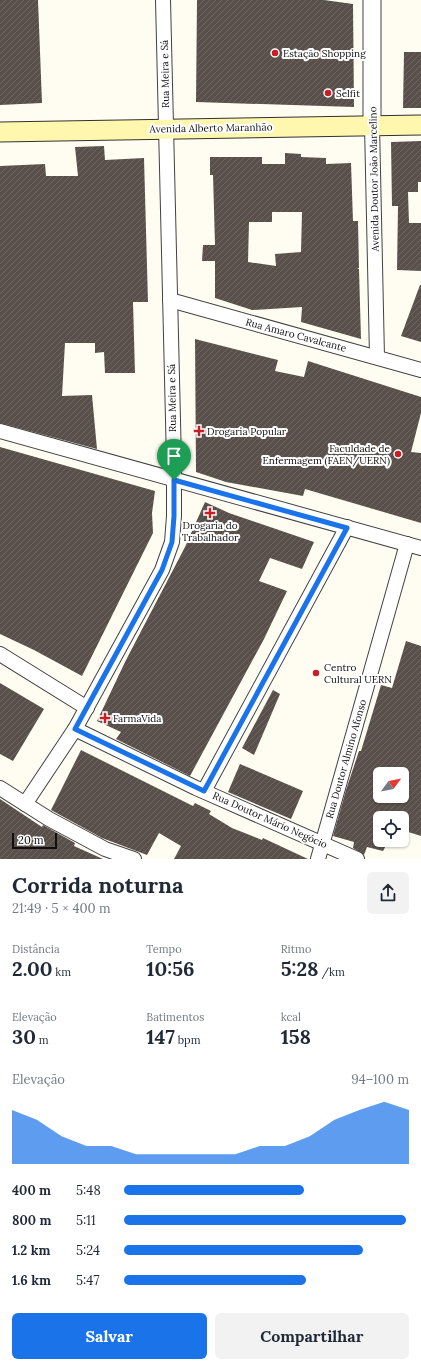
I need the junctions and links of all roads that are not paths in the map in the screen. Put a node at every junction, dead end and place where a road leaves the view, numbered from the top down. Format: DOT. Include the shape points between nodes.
graph roads {
  1 [pos="163,0"];
  2 [pos="372,0"];
  3 [pos="372,125"];
  4 [pos="421,125"];
  5 [pos="166,130"];
  6 [pos="0,132"];
  7 [pos="170,300"];
  8 [pos="377,357"];
  9 [pos="421,370"];
  10 [pos="0,431"];
  11 [pos="174,480"];
  12 [pos="347,528"];
  13 [pos="406,544"];
  14 [pos="421,548"];
  15 [pos="0,654"];
  16 [pos="87,708"];
  17 [pos="75,729"];
  18 [pos="0,788"];
  19 [pos="204,791"];
  20 [pos="25,804"];
  21 [pos="322,843"];
  22 [pos="134,859"];
  23 [pos="318,859"];
  24 [pos="357,859"];
  1 -- 5 [label="street, Rua Meira e Sá"];
  2 -- 3 [label="street, Avenida Doutor João Marcelino"];
  3 -- 4 [label="main road, Avenida Alberto Maranhão"];
  3 -- 5 [label="main road, Avenida Alberto Maranhão"];
  3 -- 8 [label="street, Avenida Doutor João Marcelino"];
  5 -- 6 [label="main road, Avenida Alberto Maranhão"];
  5 -- 7 [label="street, Rua Meira e Sá"];
  7 -- 8 [label="street, Rua Amaro Cavalcante"];
  7 -- 11 [label="street, Rua Meira e Sá"];
  8 -- 9 [label="street, Rua Amaro Cavalcante"];
  10 -- 11 [label="street"];
  11 -- 12 [label="street"];
  11 -- 16 [label="street, Rua Meira e Sá" via="172,542 162,570"];
  12 -- 13 [label="street"];
  12 -- 19 [label="street"];
  13 -- 14 [label="street"];
  13 -- 21 [label="street, Rua Doutor Almino Afonso"];
  15 -- 16 [label="street"];
  16 -- 17 [label="street, Rua Meira e Sá"];
  17 -- 19 [label="street, Rua Doutor Mário Negócio"];
  17 -- 20 [label="street, Rua Meira e Sá"];
  18 -- 20 [label="street"];
  19 -- 21 [label="street, Rua Doutor Mário Negócio"];
  20 -- 22 [label="street" via="49,820 105,849"];
  21 -- 23 [label="street, Rua Doutor Almino Afonso"];
  21 -- 24 [label="street, Rua Doutor Mário Negócio"];
}
